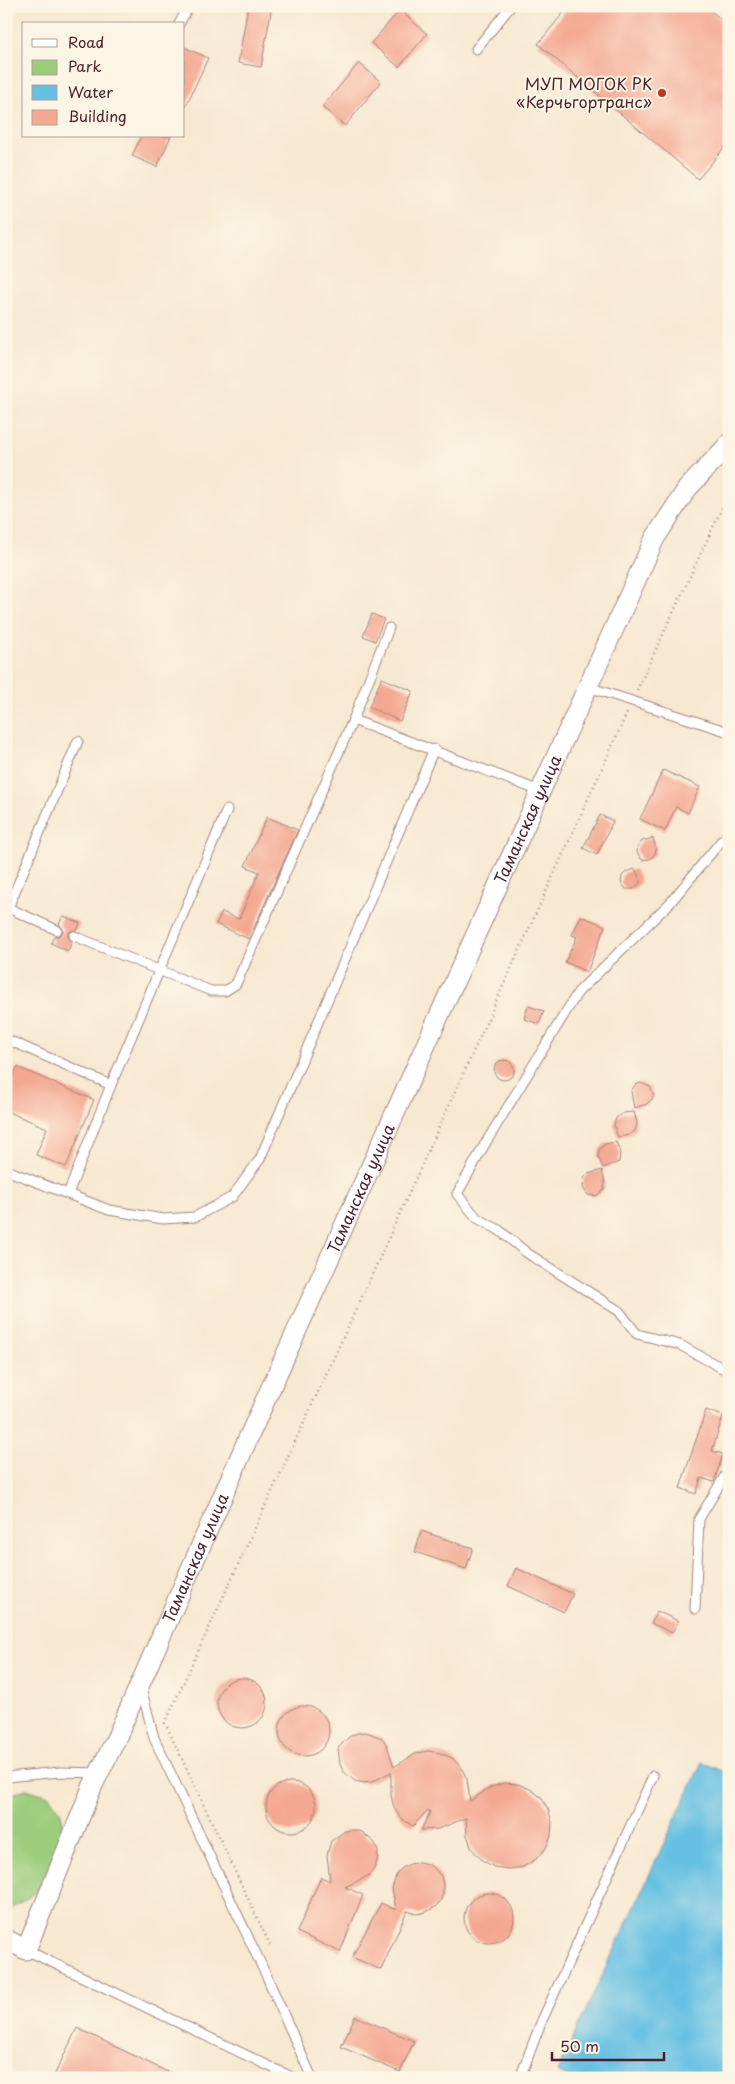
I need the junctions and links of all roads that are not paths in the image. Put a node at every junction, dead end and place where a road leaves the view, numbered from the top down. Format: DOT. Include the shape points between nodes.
graph roads {
  1 [pos="189,6"];
  2 [pos="511,6"];
  3 [pos="179,22"];
  4 [pos="476,48"];
  5 [pos="729,444"];
  6 [pos="390,628"];
  7 [pos="588,687"];
  8 [pos="353,720"];
  9 [pos="729,732"];
  10 [pos="78,741"];
  11 [pos="434,749"];
  12 [pos="540,792"];
  13 [pos="227,810"];
  14 [pos="729,836"];
  15 [pos="7,908"];
  16 [pos="57,930"];
  17 [pos="74,936"];
  18 [pos="160,972"];
  19 [pos="6,1039"];
  20 [pos="111,1085"];
  21 [pos="6,1170"];
  22 [pos="68,1194"];
  23 [pos="729,1372"];
  24 [pos="729,1469"];
  25 [pos="695,1609"];
  26 [pos="140,1684"];
  27 [pos="99,1773"];
  28 [pos="653,1776"];
  29 [pos="6,1777"];
  30 [pos="6,1939"];
  31 [pos="26,1950"];
  32 [pos="294,2078"];
  33 [pos="312,2078"];
  34 [pos="520,2078"];
  1 -- 3 [label="lane"];
  2 -- 4 [label="lane"];
  5 -- 7 [label="street, Таманская улица" via="687,489 655,538"];
  6 -- 8 [label="lane"];
  7 -- 9 [label="lane"];
  7 -- 12 [label="street, Таманская улица"];
  8 -- 11 [label="lane"];
  8 -- 18 [label="lane" via="236,984 225,991 212,990"];
  10 -- 15 [label="lane"];
  11 -- 12 [label="lane"];
  11 -- 22 [label="lane" via="260,1159 232,1197 195,1217 163,1220 108,1210"];
  12 -- 26 [label="street, Таманская улица"];
  13 -- 18 [label="lane"];
  14 -- 23 [label="lane" via="722,840 670,903 578,992 457,1194 477,1218 620,1311 637,1334 680,1345"];
  15 -- 16 [label="lane"];
  17 -- 18 [label="lane"];
  18 -- 20 [label="lane"];
  19 -- 20 [label="lane"];
  20 -- 22 [label="lane"];
  21 -- 22 [label="lane"];
  24 -- 25 [label="lane" via="699,1519"];
  26 -- 27 [label="street, Таманская улица"];
  26 -- 33 [label="lane" via="154,1738"];
  27 -- 29 [label="lane" via="60,1772"];
  27 -- 31 [label="street, Таманская улица"];
  28 -- 34 [label="lane" via="540,2025"];
  30 -- 31 [label="street"];
  31 -- 32 [label="lane"];
}
